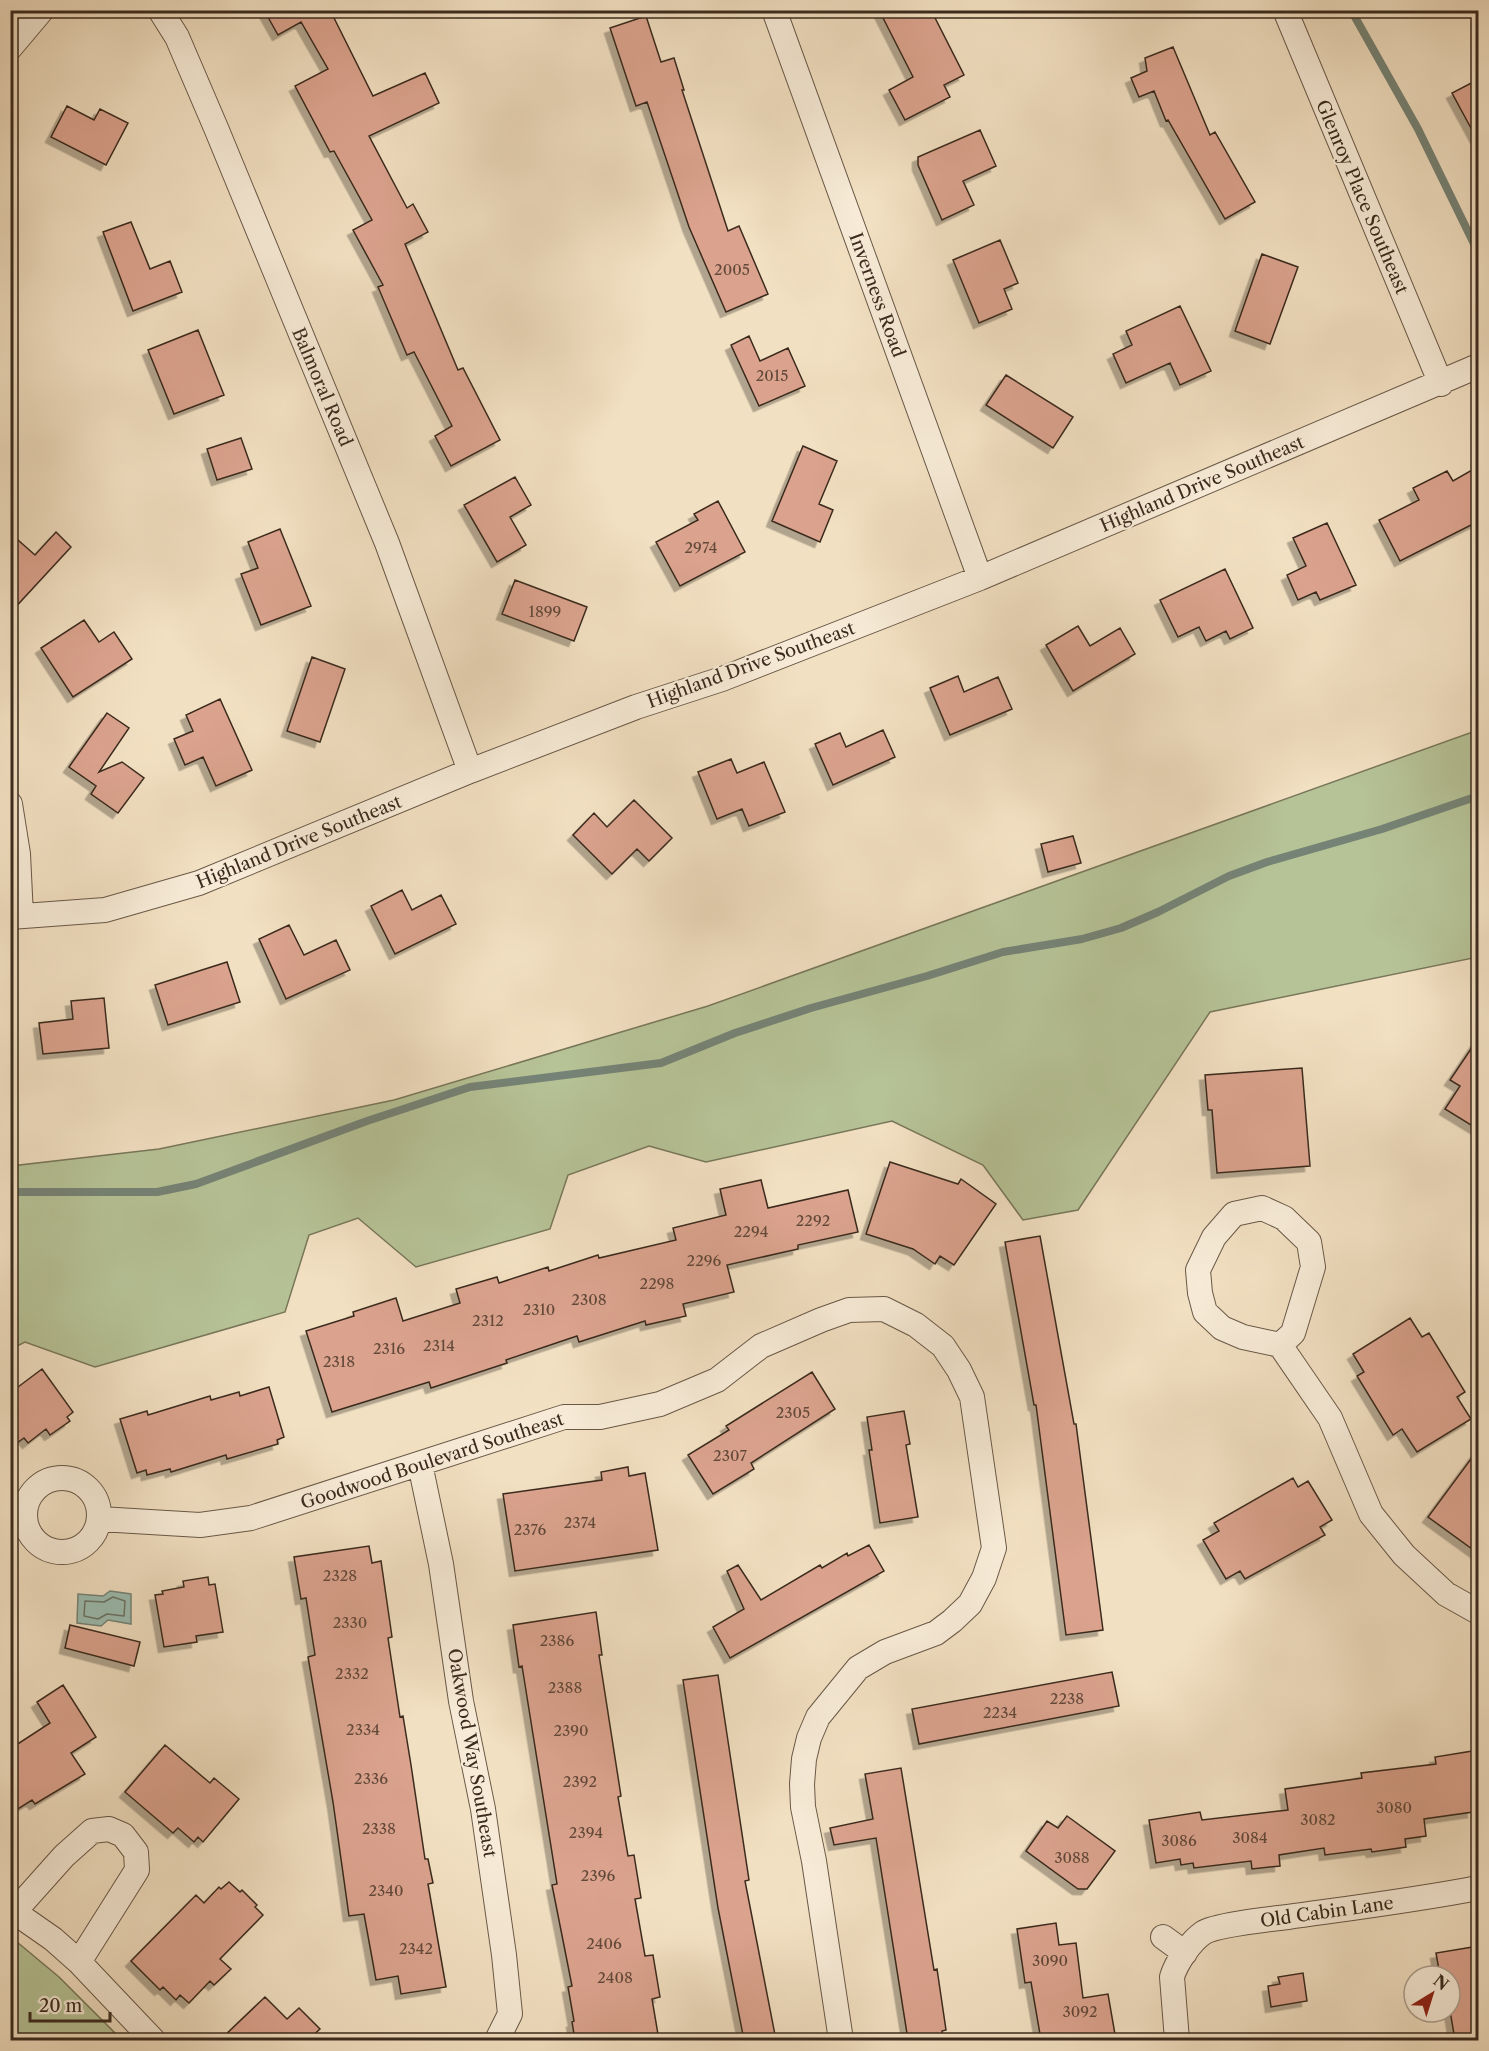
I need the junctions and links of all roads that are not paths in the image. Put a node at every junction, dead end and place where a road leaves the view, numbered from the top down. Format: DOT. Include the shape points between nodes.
graph roads {
  1 [pos="42,10"];
  2 [pos="160,10"];
  3 [pos="774,10"];
  4 [pos="1285,10"];
  5 [pos="10,48"];
  6 [pos="1479,366"];
  7 [pos="1441,384"];
  8 [pos="980,579"];
  9 [pos="470,771"];
  10 [pos="10,804"];
  11 [pos="16,916"];
  12 [pos="1280,1345"];
  13 [pos="420,1464"];
  14 [pos="100,1519"];
  15 [pos="1479,1612"];
  16 [pos="1479,1888"];
  17 [pos="12,1911"];
  18 [pos="1163,1937"];
  19 [pos="1185,1953"];
  20 [pos="79,1962"];
  21 [pos="153,2040"];
  22 [pos="497,2040"];
  23 [pos="841,2040"];
  24 [pos="1177,2040"];
  1 -- 5 [label="street"];
  2 -- 9 [label="street, Balmoral Road" via="177,37 212,118 387,543"];
  3 -- 8 [label="street, Inverness Road"];
  4 -- 7 [label="street, Glenroy Place Southeast"];
  6 -- 7 [label="street, Highland Drive Southeast"];
  7 -- 8 [label="street, Highland Drive Southeast"];
  8 -- 9 [label="street, Highland Drive Southeast" via="732,676 636,707"];
  9 -- 11 [label="street, Highland Drive Southeast" via="187,887 105,910"];
  10 -- 11 [label="street" via="18,854"];
  12 -- 12 [label="street" via="1293,1333 1313,1267 1309,1242 1284,1218 1262,1208 1234,1214 1214,1237 1198,1270 1205,1312 1221,1328"];
  12 -- 15 [label="street" via="1330,1418 1371,1514 1404,1555 1446,1594"];
  13 -- 14 [label="street, Goodwood Boulevard Southeast" via="251,1518 200,1525"];
  13 -- 22 [label="street, Oakwood Way Southeast" via="483,1809 504,1955 510,2013"];
  13 -- 23 [label="street, Goodwood Boulevard Southeast" via="566,1416 600,1417 660,1404 717,1380 761,1346 849,1310 884,1309 916,1325 943,1347 972,1397 994,1548 970,1604 936,1633 885,1652 858,1668 818,1717 809,1738 804,1760 803,1807"];
  16 -- 19 [label="street, Old Cabin Lane" via="1204,1932"];
  17 -- 20 [label="street"];
  17 -- 20 [label="street" via="92,1831 109,1829 123,1835 136,1852 137,1870"];
  18 -- 19 [label="street"];
  19 -- 24 [label="street, Old Cabin Lane" via="1172,1977"];
  20 -- 21 [label="street"];
}
